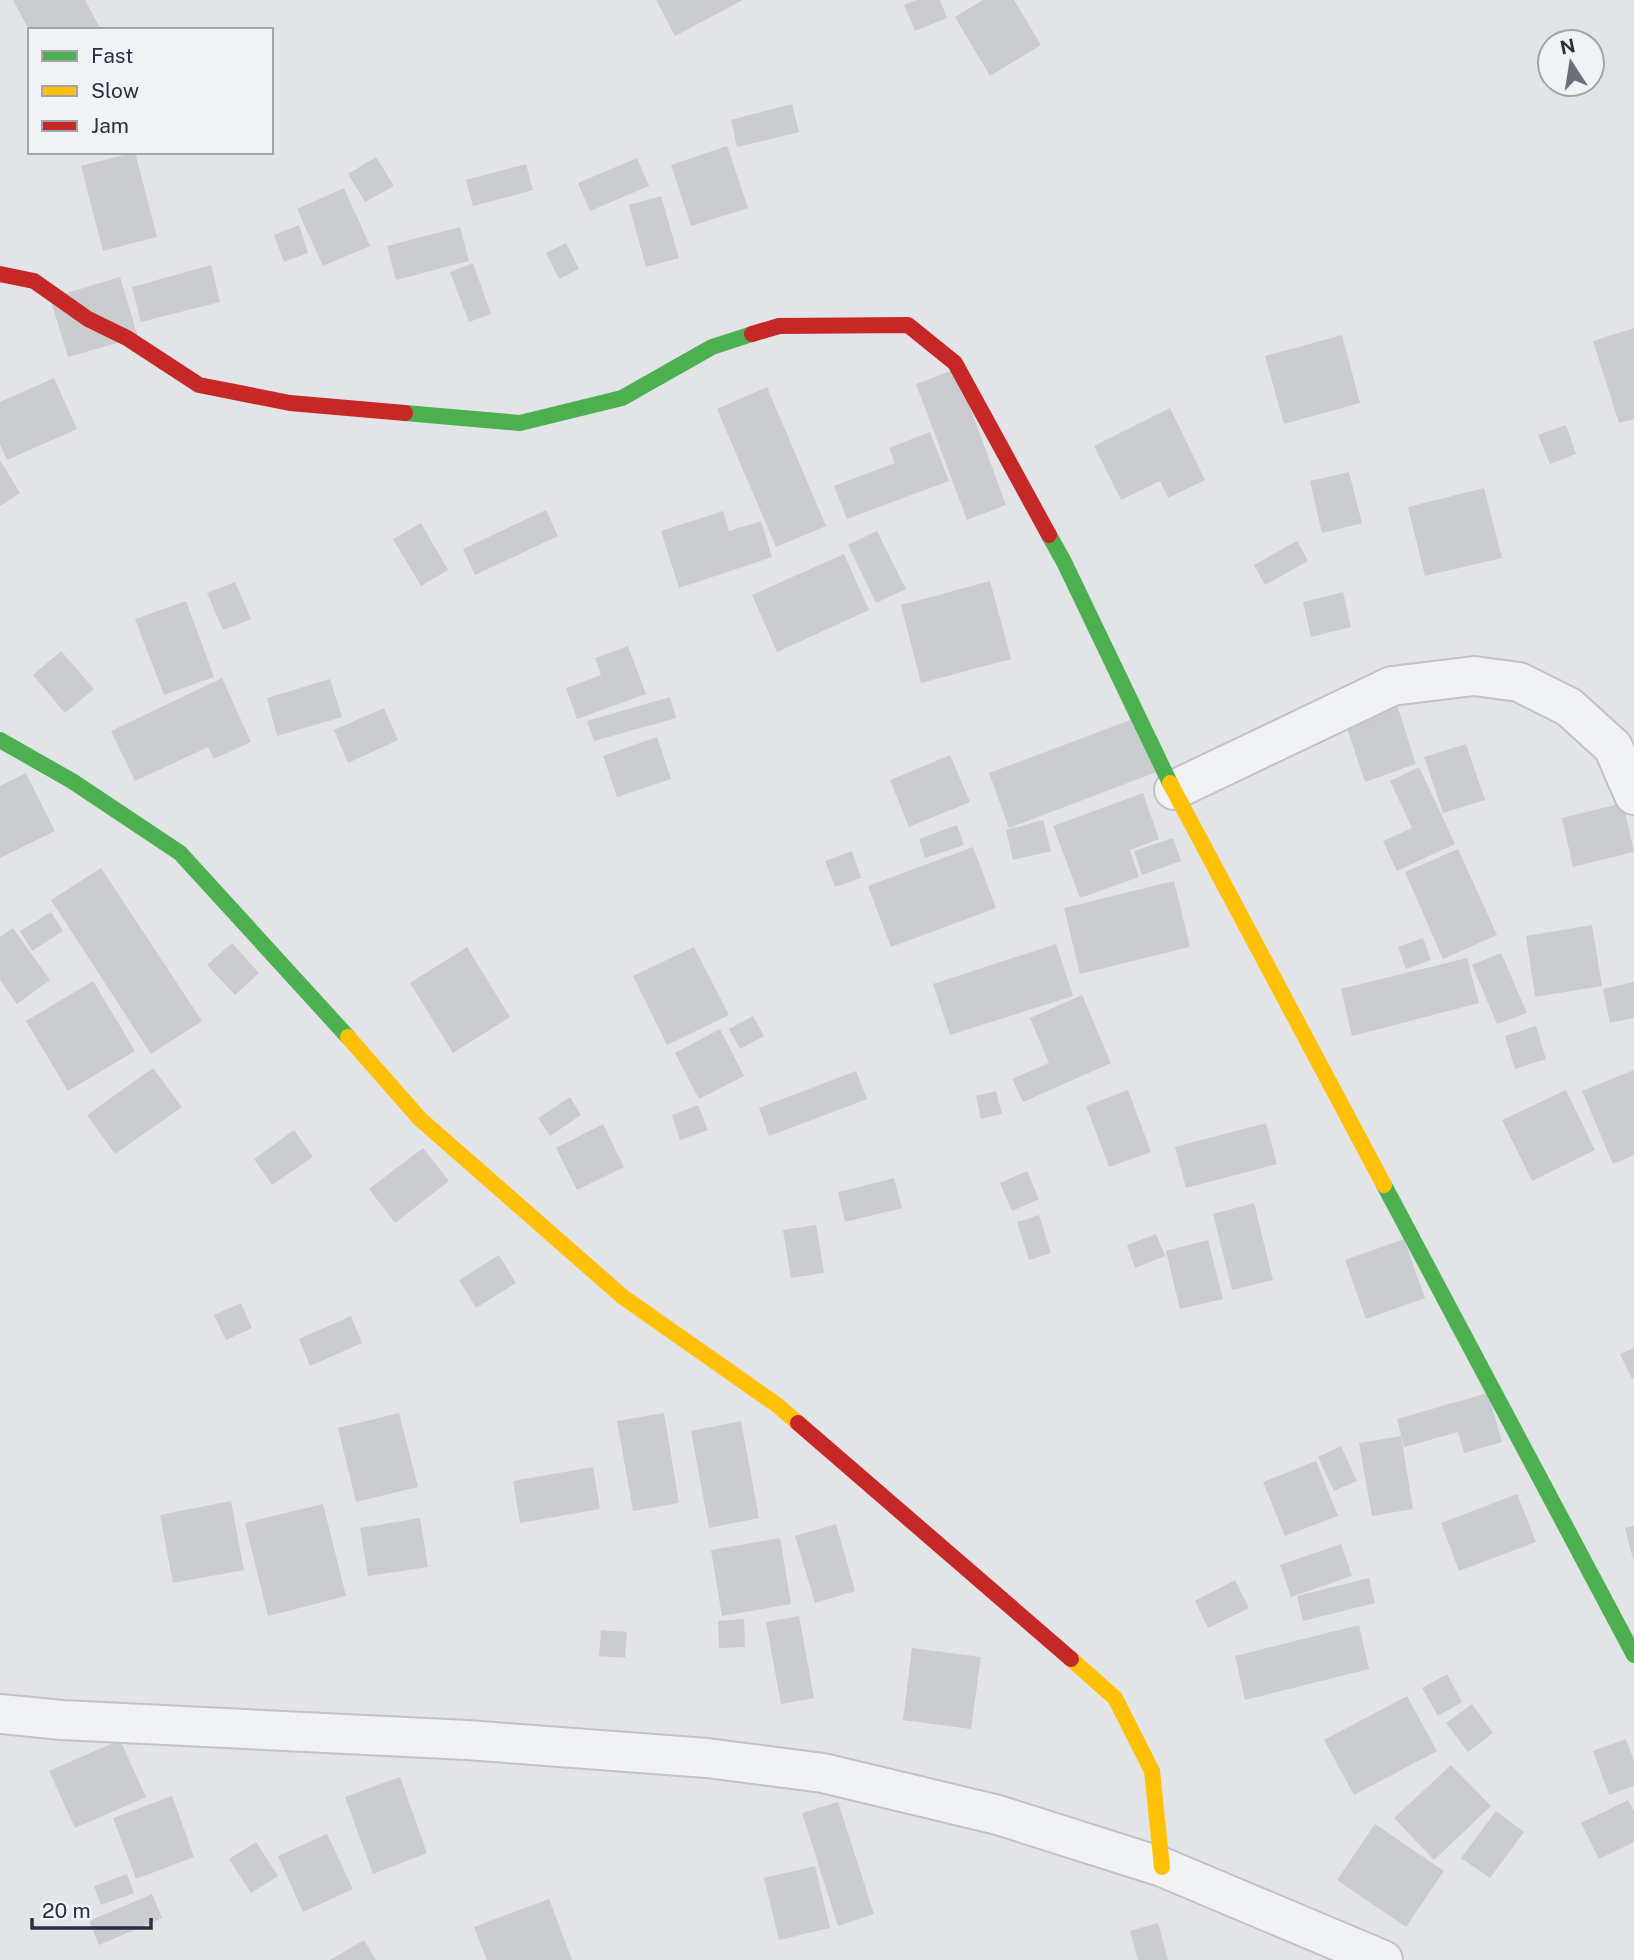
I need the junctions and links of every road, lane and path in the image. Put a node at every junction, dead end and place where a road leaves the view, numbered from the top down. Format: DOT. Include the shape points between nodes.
graph roads {
  1 [pos="0,274"];
  2 [pos="0,740"];
  3 [pos="1174,790"];
  4 [pos="1634,795"];
  5 [pos="1634,1655"];
  6 [pos="0,1714"];
  7 [pos="1162,1867"];
  8 [pos="1383,1960"];
  1 -- 3 [label="street" via="34,281 199,385 289,403 520,423 622,398 712,347 779,326 908,325 955,363 1064,562"];
  2 -- 7 [label="street" via="72,781 180,853 420,1119 623,1297 777,1405 1115,1698 1152,1771"];
  3 -- 4 [label="street" via="1392,686 1474,676 1518,682 1569,707 1614,747"];
  3 -- 5 [label="street"];
  6 -- 7 [label="street" via="467,1740 707,1758 823,1773 998,1815"];
  7 -- 8 [label="street"];
}
